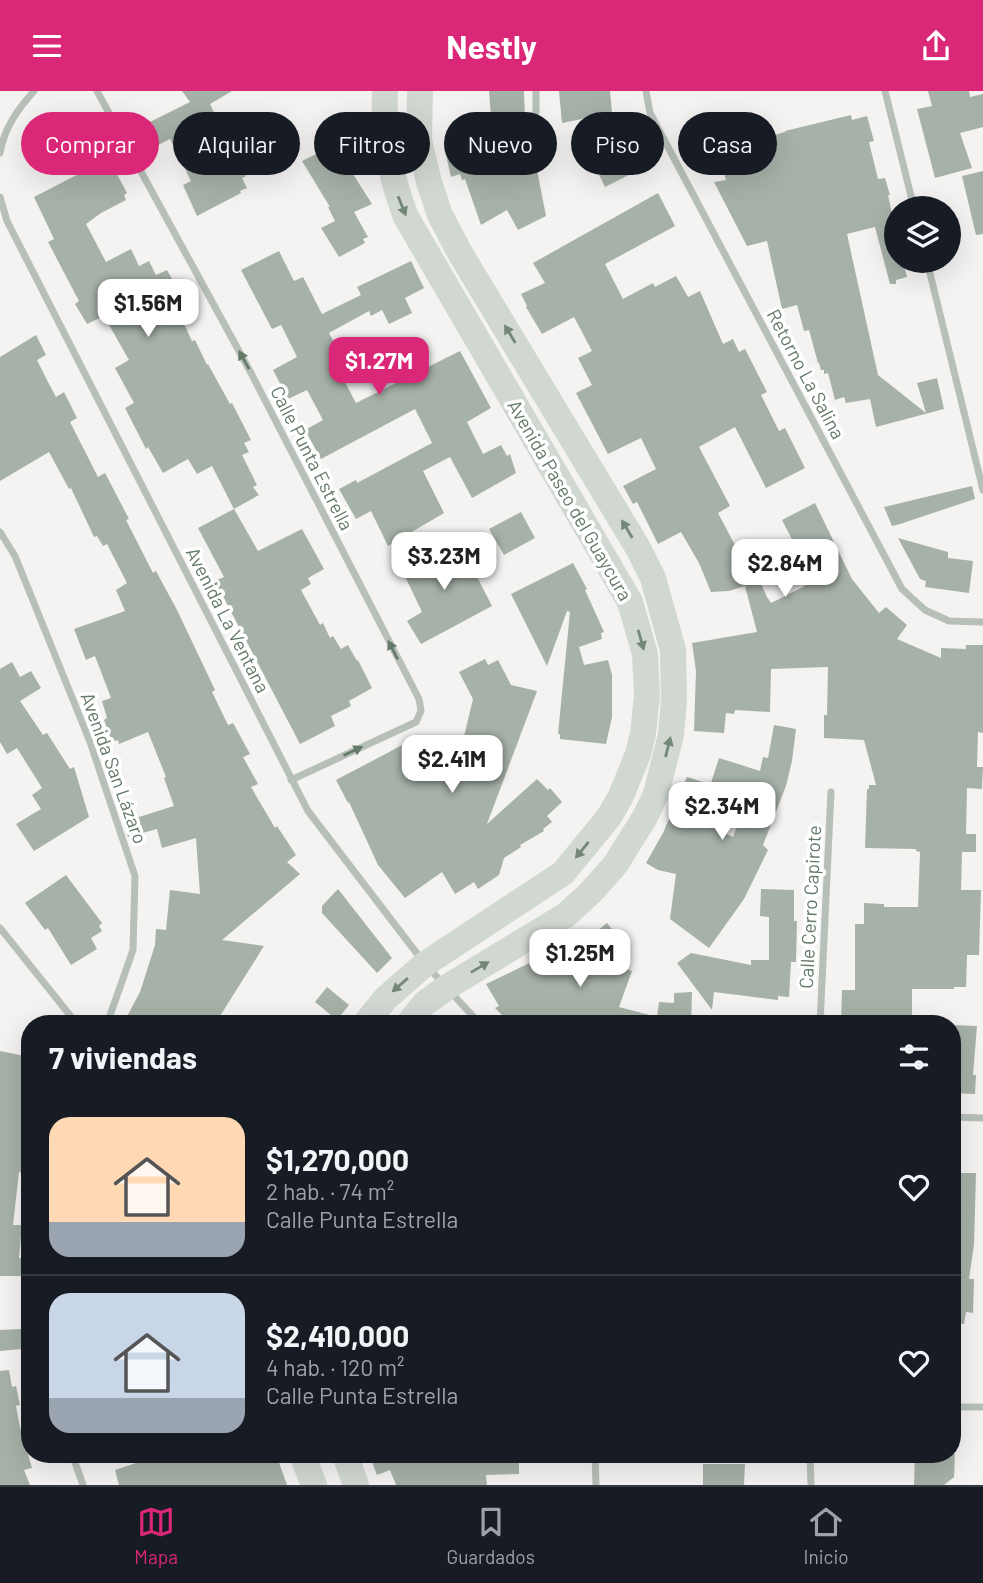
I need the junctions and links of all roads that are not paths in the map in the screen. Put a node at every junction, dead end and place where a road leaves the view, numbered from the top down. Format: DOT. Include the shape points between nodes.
graph roads {
  1 [pos="34,91"];
  2 [pos="97,91"];
  3 [pos="385,91"];
  4 [pos="421,91"];
  5 [pos="537,91"];
  6 [pos="646,91"];
  7 [pos="885,91"];
  8 [pos="536,112"];
  9 [pos="0,153"];
  10 [pos="911,196"];
  11 [pos="0,197"];
  12 [pos="930,273"];
  13 [pos="983,490"];
  14 [pos="0,532"];
  15 [pos="983,622"];
  16 [pos="291,780"];
  17 [pos="831,792"];
  18 [pos="0,928"];
  19 [pos="425,964"];
  20 [pos="447,986"];
  21 [pos="70,1015"];
  22 [pos="110,1015"];
  23 [pos="372,1015"];
  24 [pos="416,1015"];
  25 [pos="472,1015"];
  26 [pos="820,1015"];
  27 [pos="961,1117"];
  28 [pos="983,1118"];
  29 [pos="961,1407"];
  30 [pos="983,1407"];
  31 [pos="75,1463"];
  32 [pos="305,1463"];
  33 [pos="348,1463"];
  34 [pos="595,1463"];
  35 [pos="810,1463"];
  36 [pos="83,1485"];
  37 [pos="314,1485"];
  38 [pos="356,1485"];
  39 [pos="596,1485"];
  40 [pos="811,1485"];
  1 -- 9 [label="street" via="16,111"];
  16 -- 2 [label="street, Calle Punta Estrella, one-way" via="416,722 421,712 418,699 251,373"];
  3 -- 19 [label="main road, Avenida Paseo del Guaycura, one-way" via="386,142 406,217 631,602 645,654 647,696 638,754 621,796 563,873"];
  20 -- 4 [label="main road, Avenida Paseo del Guaycura, one-way" via="566,915 615,865 656,794 671,735 673,650 653,578 638,548 440,215 419,141"];
  5 -- 8 [label="street"];
  6 -- 15 [label="street, Retorno La Salina" via="650,113 902,589 925,610 948,621"];
  7 -- 10 [label="street"];
  11 -- 16 [label="street, Avenida La Ventana" via="7,221"];
  12 -- 13 [label="street"];
  14 -- 22 [label="street, Avenida San Lázaro" via="15,556 90,742 135,876 133,950"];
  16 -- 19 [label="street, Avenida La Ventana" via="308,811"];
  17 -- 26 [label="street, Calle Cerro Capirote"];
  18 -- 21 [label="street"];
  19 -- 20 [label="street, Avenida La Ventana"];
  19 -- 23 [label="main road, Avenida Paseo del Guaycura, one-way"];
  20 -- 24 [label="main road, Avenida Paseo del Guaycura"];
  20 -- 25 [label="street, Avenida La Ventana"];
  27 -- 28 [label="street"];
  29 -- 30 [label="street"];
  31 -- 36 [label="street"];
  32 -- 37 [label="main road"];
  33 -- 38 [label="main road"];
  34 -- 39 [label="street"];
  35 -- 40 [label="street"];
}
